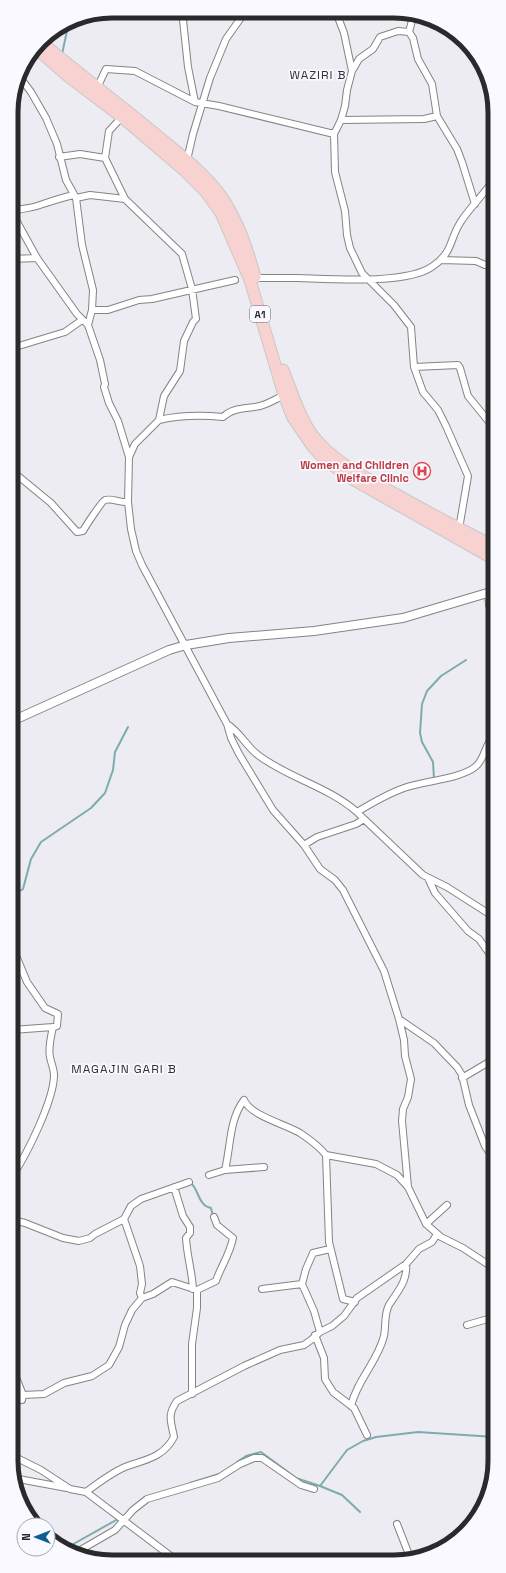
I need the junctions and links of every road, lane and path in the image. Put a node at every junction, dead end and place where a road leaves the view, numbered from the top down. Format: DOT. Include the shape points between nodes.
graph roads {
  1 [pos="183,18"];
  2 [pos="241,18"];
  3 [pos="338,18"];
  4 [pos="412,20"];
  5 [pos="409,32"];
  6 [pos="45,46"];
  7 [pos="40,51"];
  8 [pos="352,71"];
  9 [pos="23,82"];
  10 [pos="97,88"];
  11 [pos="198,102"];
  12 [pos="437,116"];
  13 [pos="122,117"];
  14 [pos="341,120"];
  15 [pos="334,134"];
  16 [pos="59,157"];
  17 [pos="105,158"];
  18 [pos="187,160"];
  19 [pos="488,186"];
  20 [pos="75,197"];
  21 [pos="125,199"];
  22 [pos="474,204"];
  23 [pos="18,211"];
  24 [pos="18,223"];
  25 [pos="37,258"];
  26 [pos="18,259"];
  27 [pos="441,260"];
  28 [pos="488,264"];
  29 [pos="255,278"];
  30 [pos="235,280"];
  31 [pos="367,280"];
  32 [pos="192,289"];
  33 [pos="92,310"];
  34 [pos="82,320"];
  35 [pos="88,324"];
  36 [pos="18,346"];
  37 [pos="414,367"];
  38 [pos="284,395"];
  39 [pos="159,420"];
  40 [pos="488,421"];
  41 [pos="130,457"];
  42 [pos="18,476"];
  43 [pos="128,502"];
  44 [pos="459,529"];
  45 [pos="488,543"];
  46 [pos="488,556"];
  47 [pos="488,593"];
  48 [pos="186,645"];
  49 [pos="18,718"];
  50 [pos="227,724"];
  51 [pos="488,744"];
  52 [pos="357,812"];
  53 [pos="364,818"];
  54 [pos="304,845"];
  55 [pos="428,878"];
  56 [pos="488,913"];
  57 [pos="488,952"];
  58 [pos="18,960"];
  59 [pos="399,1019"];
  60 [pos="53,1026"];
  61 [pos="18,1029"];
  62 [pos="488,1063"];
  63 [pos="462,1078"];
  64 [pos="488,1150"];
  65 [pos="326,1155"];
  66 [pos="18,1166"];
  67 [pos="264,1167"];
  68 [pos="225,1170"];
  69 [pos="209,1175"];
  70 [pos="189,1182"];
  71 [pos="174,1187"];
  72 [pos="408,1187"];
  73 [pos="447,1205"];
  74 [pos="214,1217"];
  75 [pos="124,1219"];
  76 [pos="18,1221"];
  77 [pos="426,1224"];
  78 [pos="437,1234"];
  79 [pos="330,1249"];
  80 [pos="406,1264"];
  81 [pos="488,1264"];
  82 [pos="302,1284"];
  83 [pos="195,1289"];
  84 [pos="262,1289"];
  85 [pos="142,1298"];
  86 [pos="355,1302"];
  87 [pos="488,1319"];
  88 [pos="467,1325"];
  89 [pos="318,1334"];
  90 [pos="18,1386"];
  91 [pos="192,1394"];
  92 [pos="352,1406"];
  93 [pos="366,1435"];
  94 [pos="18,1458"];
  95 [pos="20,1479"];
  96 [pos="314,1488"];
  97 [pos="70,1489"];
  98 [pos="86,1492"];
  99 [pos="124,1521"];
  100 [pos="398,1524"];
  101 [pos="81,1550"];
  102 [pos="409,1554"];
  103 [pos="169,1555"];
  1 -- 11 [label="street" via="188,67"];
  2 -- 11 [label="street" via="226,39"];
  3 -- 8 [label="street"];
  4 -- 5 [label="street"];
  5 -- 8 [label="street" via="398,31 380,37 373,49 359,59"];
  5 -- 12 [label="street" via="418,59 432,84"];
  6 -- 10 [label="highway, A1"];
  7 -- 13 [label="highway, A1"];
  8 -- 14 [label="street"];
  9 -- 16 [label="street" via="46,118 57,144"];
  10 -- 11 [label="street" via="106,69 135,71"];
  10 -- 18 [label="highway, A1"];
  11 -- 15 [label="street"];
  11 -- 18 [label="street"];
  12 -- 14 [label="street"];
  12 -- 22 [label="street" via="457,149"];
  13 -- 17 [label="street" via="109,131"];
  13 -- 38 [label="highway, A1" via="184,170 221,212 250,280"];
  14 -- 15 [label="street"];
  15 -- 31 [label="street" via="335,172 346,212 347,235 350,248"];
  16 -- 17 [label="street" via="80,154"];
  16 -- 20 [label="street" via="66,180"];
  17 -- 21 [label="street"];
  18 -- 29 [label="highway, A1" via="220,195 230,210 243,238"];
  19 -- 22 [label="street"];
  20 -- 21 [label="street" via="90,195"];
  20 -- 23 [label="street"];
  20 -- 33 [label="street" via="82,245 93,290"];
  21 -- 32 [label="street" via="182,254"];
  22 -- 27 [label="street" via="459,224 451,247"];
  24 -- 25 [label="street"];
  25 -- 26 [label="street"];
  25 -- 34 [label="street"];
  27 -- 28 [label="street" via="476,261"];
  27 -- 31 [label="street" via="432,268 419,273"];
  29 -- 31 [label="street"];
  29 -- 44 [label="highway, A1" via="283,368 301,414 320,444 344,464"];
  30 -- 32 [label="street"];
  31 -- 37 [label="street" via="394,305 411,327"];
  32 -- 33 [label="street" via="139,300 108,310"];
  32 -- 39 [label="street" via="196,319 184,341 180,371 164,396"];
  33 -- 35 [label="street"];
  34 -- 35 [label="street"];
  34 -- 36 [label="street" via="65,332"];
  35 -- 41 [label="street" via="100,360 109,403"];
  37 -- 40 [label="street" via="458,365 468,396"];
  37 -- 44 [label="street" via="425,396 438,410 468,476"];
  38 -- 39 [label="street" via="260,406 228,412 223,417 180,416"];
  38 -- 46 [label="highway, A1" via="298,427 323,458 349,477"];
  39 -- 41 [label="street" via="135,444"];
  41 -- 43 [label="street"];
  42 -- 43 [label="street" via="52,503 77,532 83,531 100,503 106,499"];
  43 -- 48 [label="street" via="131,529 142,565"];
  44 -- 45 [label="highway, A1"];
  47 -- 48 [label="street" via="403,618"];
  48 -- 49 [label="street" via="169,650"];
  48 -- 50 [label="street"];
  50 -- 52 [label="street" via="236,730 258,755 321,788"];
  50 -- 54 [label="street" via="239,754 263,795"];
  51 -- 52 [label="street" via="480,764 469,771 404,787"];
  52 -- 53 [label="street"];
  53 -- 54 [label="street" via="356,824 318,837"];
  53 -- 55 [label="street" via="416,870"];
  54 -- 59 [label="street" via="320,868 343,890 384,971"];
  55 -- 56 [label="street"];
  55 -- 57 [label="street" via="435,893"];
  58 -- 60 [label="street" via="27,982 45,1008 58,1014 57,1026"];
  59 -- 63 [label="street" via="443,1051 457,1067"];
  59 -- 72 [label="street" via="411,1079 402,1121"];
  60 -- 61 [label="street"];
  60 -- 66 [label="street" via="49,1056 54,1076 51,1093"];
  62 -- 63 [label="street"];
  63 -- 64 [label="street" via="469,1105"];
  65 -- 68 [label="street" via="299,1133 259,1114 244,1100 233,1120"];
  65 -- 72 [label="street" via="376,1164 397,1175"];
  65 -- 79 [label="street"];
  67 -- 68 [label="street"];
  68 -- 69 [label="street"];
  70 -- 71 [label="street"];
  71 -- 75 [label="street" via="141,1199 131,1206"];
  71 -- 83 [label="street" via="183,1216 190,1227 190,1233 186,1238"];
  72 -- 77 [label="street"];
  73 -- 77 [label="street"];
  74 -- 83 [label="street" via="217,1225 233,1238 230,1253 221,1265 216,1281"];
  75 -- 76 [label="street" via="90,1238 79,1241 63,1238"];
  75 -- 85 [label="street" via="140,1266"];
  77 -- 78 [label="street"];
  78 -- 80 [label="street" via="432,1242 419,1249"];
  78 -- 81 [label="street"];
  79 -- 82 [label="street" via="313,1253"];
  79 -- 86 [label="street" via="343,1299"];
  80 -- 86 [label="street" via="357,1298"];
  80 -- 92 [label="street" via="407,1274 388,1306 381,1345 354,1392"];
  82 -- 84 [label="street"];
  82 -- 89 [label="street" via="314,1311"];
  83 -- 85 [label="street" via="172,1282"];
  83 -- 91 [label="street" via="197,1308 192,1344"];
  85 -- 90 [label="street" via="132,1310 119,1347 109,1365 92,1376 64,1383 44,1394 22,1398"];
  86 -- 89 [label="street" via="344,1316"];
  87 -- 88 [label="street"];
  89 -- 91 [label="street" via="304,1345 280,1350"];
  89 -- 92 [label="street" via="324,1358 325,1379 332,1392"];
  91 -- 98 [label="street" via="177,1402 170,1411 174,1437 170,1444 144,1462 126,1467 104,1478"];
  92 -- 93 [label="street"];
  94 -- 97 [label="street"];
  95 -- 97 [label="street"];
  96 -- 99 [label="street" via="301,1485 259,1457 240,1464 218,1478 147,1499"];
  97 -- 98 [label="street"];
  98 -- 99 [label="street"];
  99 -- 101 [label="street" via="103,1538"];
  99 -- 103 [label="street"];
  100 -- 102 [label="street"];
}
